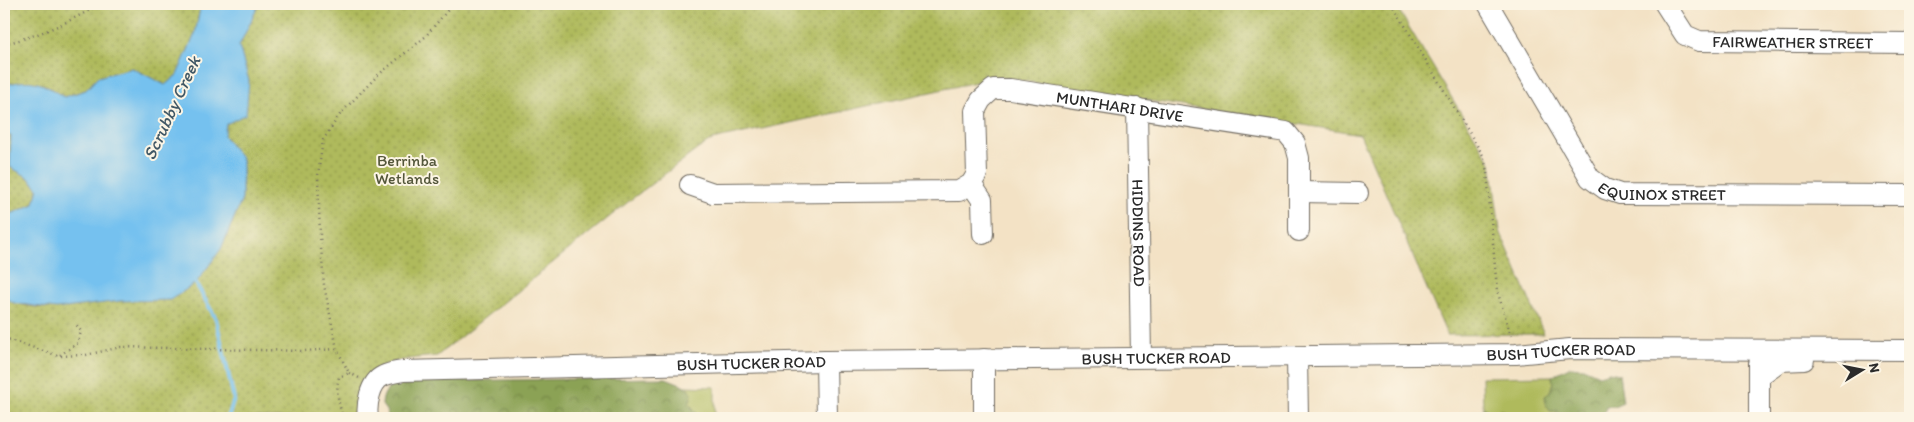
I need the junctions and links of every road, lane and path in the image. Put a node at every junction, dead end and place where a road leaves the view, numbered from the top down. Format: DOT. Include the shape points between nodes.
graph roads {
  1 [pos="100,4"];
  2 [pos="453,4"];
  3 [pos="1392,4"];
  4 [pos="1488,4"];
  5 [pos="1665,4"];
  6 [pos="1910,43"];
  7 [pos="4,44"];
  8 [pos="1137,108"];
  9 [pos="971,184"];
  10 [pos="690,185"];
  11 [pos="1299,192"];
  12 [pos="1358,193"];
  13 [pos="1910,195"];
  14 [pos="1299,231"];
  15 [pos="983,234"];
  16 [pos="75,323"];
  17 [pos="1511,336"];
  18 [pos="4,338"];
  19 [pos="1759,348"];
  20 [pos="337,349"];
  21 [pos="1838,350"];
  22 [pos="1910,350"];
  23 [pos="59,356"];
  24 [pos="1141,357"];
  25 [pos="1297,357"];
  26 [pos="984,359"];
  27 [pos="826,361"];
  28 [pos="1759,376"];
  29 [pos="344,418"];
  30 [pos="368,418"];
  31 [pos="826,418"];
  32 [pos="984,418"];
  33 [pos="1298,418"];
  34 [pos="1759,418"];
  1 -- 7 [label="path" via="31,38"];
  2 -- 20 [label="path" via="425,37 378,74 322,140 318,175 320,235 324,285"];
  3 -- 17 [label="path" via="1484,157 1497,290"];
  4 -- 13 [label="street, EQUINOX STREET" via="1590,178 1605,189 1620,194"];
  5 -- 6 [label="street, FAIRWEATHER STREET" via="1685,35 1699,41"];
  8 -- 9 [label="street, MUNTHARI DRIVE" via="993,88 975,111 977,174"];
  8 -- 11 [label="street, MUNTHARI DRIVE" via="1286,132 1295,143 1299,158"];
  8 -- 24 [label="street, HIDDINS ROAD"];
  9 -- 10 [label="street" via="960,191 713,193"];
  9 -- 15 [label="street" via="982,200"];
  11 -- 12 [label="street"];
  11 -- 14 [label="street, MUNTHARI DRIVE"];
  16 -- 23 [label="path" via="81,331 78,343"];
  18 -- 23 [label="path"];
  19 -- 21 [label="street, BUSH TUCKER ROAD"];
  19 -- 25 [label="street, BUSH TUCKER ROAD" via="1570,349 1516,354"];
  19 -- 28 [label="street"];
  20 -- 23 [label="path" via="121,347 86,355"];
  20 -- 29 [label="path" via="349,373 339,377 337,386"];
  21 -- 22 [label="street, BUSH TUCKER ROAD"];
  21 -- 28 [label="street" via="1819,360 1780,361"];
  24 -- 25 [label="street, BUSH TUCKER ROAD"];
  24 -- 26 [label="street, BUSH TUCKER ROAD"];
  25 -- 33 [label="street"];
  26 -- 27 [label="street, BUSH TUCKER ROAD"];
  26 -- 32 [label="street"];
  27 -- 30 [label="street, BUSH TUCKER ROAD" via="403,370 382,376 374,385 367,409"];
  27 -- 31 [label="street"];
  28 -- 34 [label="street"];
}
